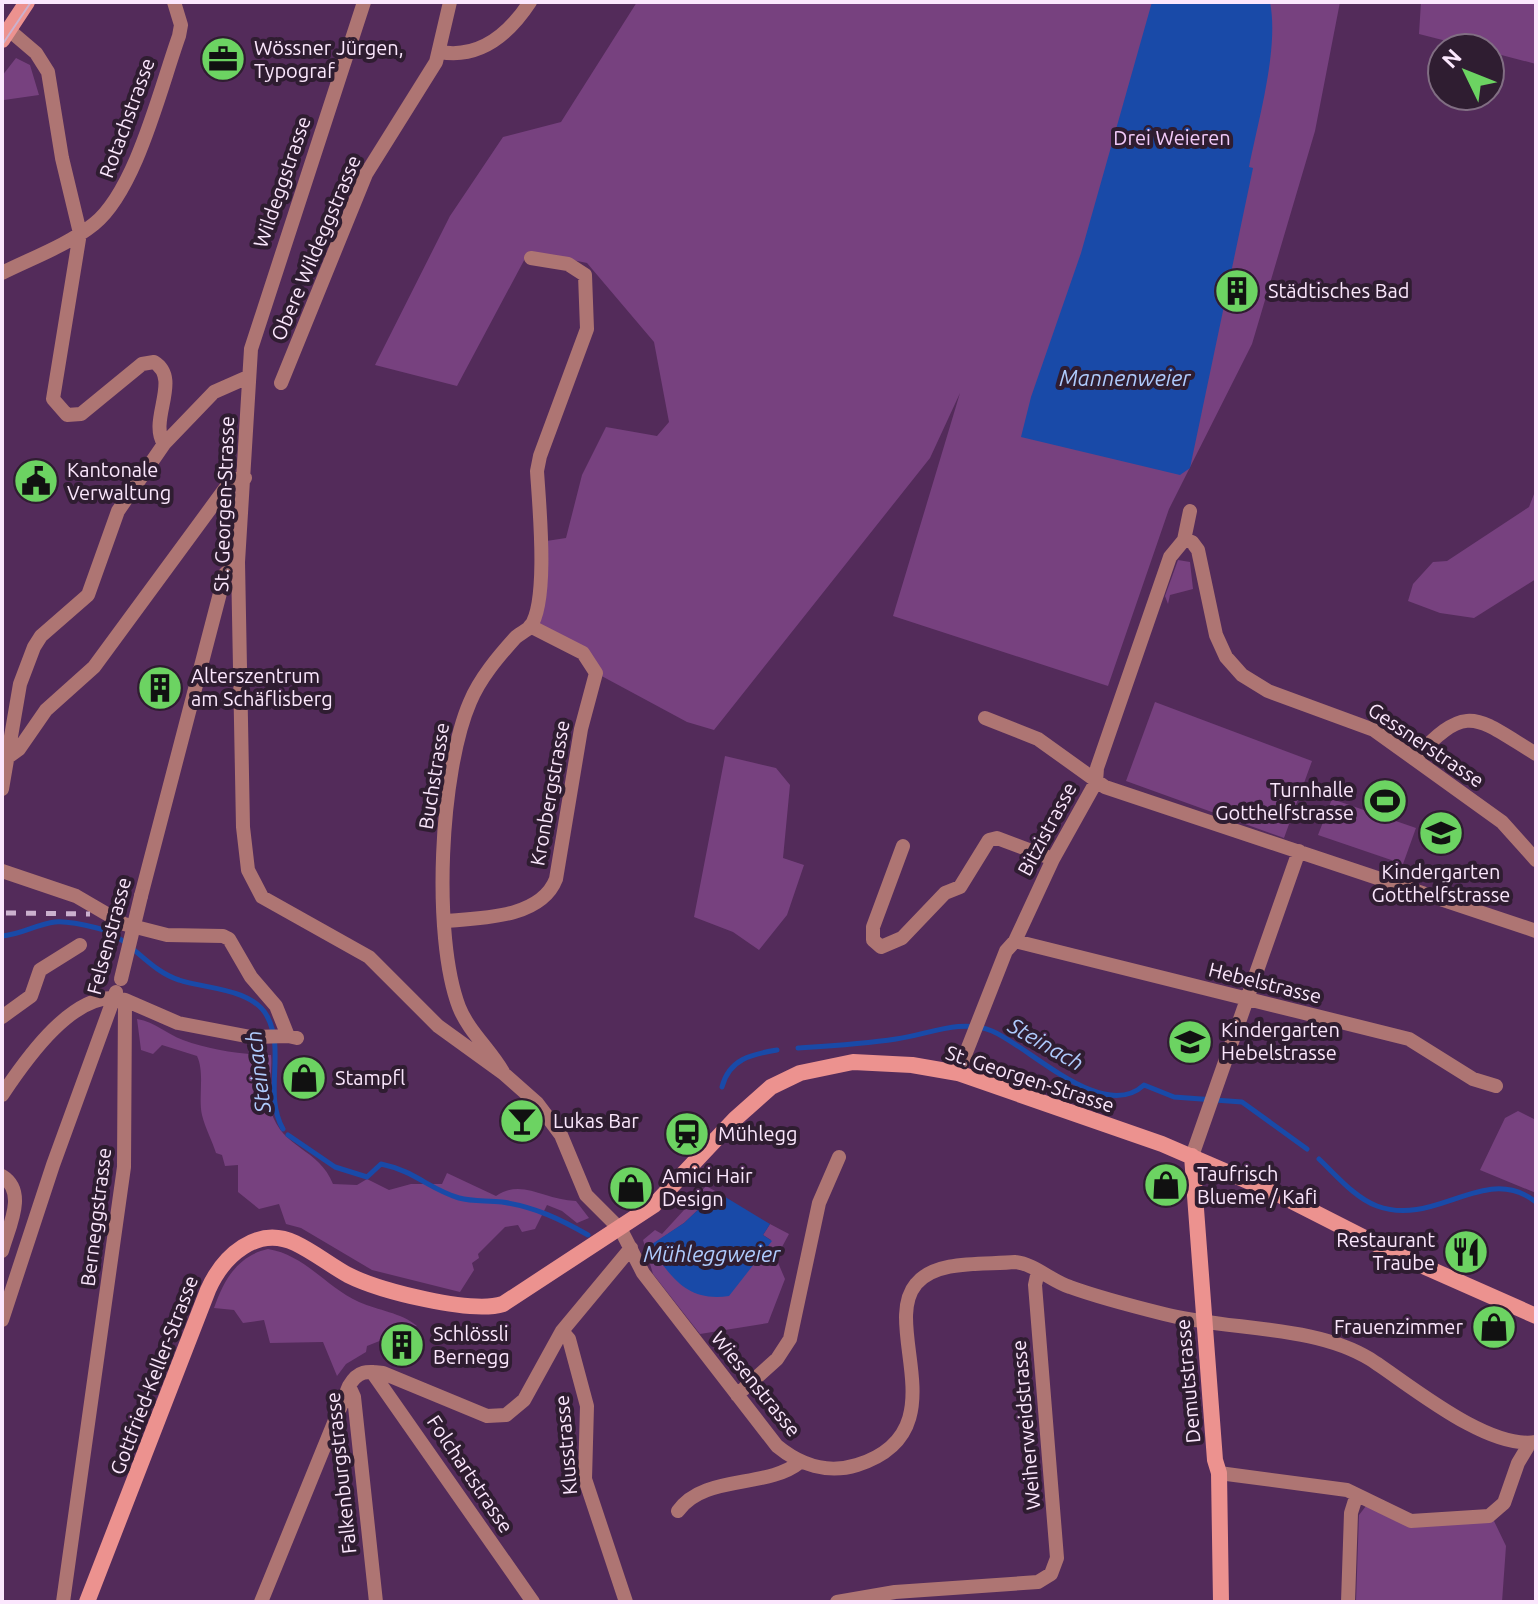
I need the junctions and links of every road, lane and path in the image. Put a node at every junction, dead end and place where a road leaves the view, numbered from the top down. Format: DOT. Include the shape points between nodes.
graph roads {
  1 [pos="27,2"];
  2 [pos="174,2"];
  3 [pos="364,2"];
  4 [pos="450,2"];
  5 [pos="530,2"];
  6 [pos="6,35"];
  7 [pos="440,52"];
  8 [pos="80,233"];
  9 [pos="531,258"];
  10 [pos="2,273"];
  11 [pos="248,377"];
  12 [pos="281,383"];
  13 [pos="164,444"];
  14 [pos="245,478"];
  15 [pos="1190,511"];
  16 [pos="1184,540"];
  17 [pos="238,562"];
  18 [pos="530,626"];
  19 [pos="985,718"];
  20 [pos="1536,754"];
  21 [pos="8,757"];
  22 [pos="1414,759"];
  23 [pos="1096,782"];
  24 [pos="2,789"];
  25 [pos="903,846"];
  26 [pos="1299,851"];
  27 [pos="1053,859"];
  28 [pos="1536,860"];
  29 [pos="2,871"];
  30 [pos="445,921"];
  31 [pos="1536,931"];
  32 [pos="1015,941"];
  33 [pos="80,945"];
  34 [pos="120,998"];
  35 [pos="1245,999"];
  36 [pos="2,1017"];
  37 [pos="503,1073"];
  38 [pos="958,1073"];
  39 [pos="1496,1086"];
  40 [pos="2,1095"];
  41 [pos="1192,1156"];
  42 [pos="839,1157"];
  43 [pos="2,1176"];
  44 [pos="621,1230"];
  45 [pos="631,1248"];
  46 [pos="2,1251"];
  47 [pos="1038,1271"];
  48 [pos="1536,1316"];
  49 [pos="2,1320"];
  50 [pos="1203,1322"];
  51 [pos="562,1331"];
  52 [pos="372,1371"];
  53 [pos="349,1386"];
  54 [pos="737,1395"];
  55 [pos="1533,1442"];
  56 [pos="800,1462"];
  57 [pos="1219,1473"];
  58 [pos="1356,1497"];
  59 [pos="678,1511"];
  60 [pos="63,1602"];
  61 [pos="87,1602"];
  62 [pos="261,1602"];
  63 [pos="376,1602"];
  64 [pos="533,1602"];
  65 [pos="626,1602"];
  66 [pos="837,1602"];
  67 [pos="1221,1602"];
  68 [pos="1348,1602"];
  1 -- 6 [label="street"];
  2 -- 8 [label="street, Rotachstrasse" via="179,36 126,185"];
  3 -- 11 [label="street, Wildeggstrasse" via="259,315"];
  4 -- 7 [label="street, Obere Wildeggstrasse"];
  5 -- 7 [label="street" via="484,48"];
  6 -- 8 [label="street" via="36,53 48,72"];
  7 -- 12 [label="street, Obere Wildeggstrasse" via="366,174"];
  8 -- 10 [label="street, Rotachstrasse"];
  8 -- 13 [label="street" via="53,399 67,415 81,414 142,364 154,362 165,372 160,431"];
  9 -- 18 [label="street" via="582,271 589,306 587,329 540,456 541,576"];
  11 -- 13 [label="street, St. Georgen-Strasse" via="214,392"];
  11 -- 14 [label="street, St. Georgen-Strasse"];
  13 -- 21 [label="street, St. Georgen-Strasse" via="118,511 88,595 41,636 27,658"];
  14 -- 17 [label="street, St. Georgen-Strasse"];
  14 -- 21 [label="street" via="227,486 94,667 46,710"];
  15 -- 16 [label="street, Bitzistrasse"];
  16 -- 22 [label="street, Gessnerstrasse" via="1198,550 1220,647 1242,675 1268,691 1374,730"];
  16 -- 23 [label="street, Bitzistrasse" via="1170,557"];
  17 -- 34 [label="street, Felsenstrasse, bridge" via="230,566 221,589 141,896"];
  17 -- 37 [label="street, St. Georgen-Strasse" via="243,827 250,880 270,903 369,957 438,1026"];
  18 -- 30 [label="street, Buchstrasse" via="480,682 458,734 444,840"];
  18 -- 30 [label="street, Kronbergstrasse" via="583,653 596,673 578,743 556,879 547,896 532,907"];
  19 -- 23 [label="street" via="1038,739"];
  20 -- 22 [label="street" via="1472,719 1445,728"];
  21 -- 24 [label="street, St. Georgen-Strasse"];
  22 -- 28 [label="street, Gessnerstrasse" via="1502,822"];
  23 -- 26 [label="street"];
  23 -- 27 [label="street, Bitzistrasse"];
  25 -- 27 [label="street" via="873,927 873,940 881,947 902,938 945,893 960,887 989,840 997,838"];
  26 -- 31 [label="street"];
  26 -- 35 [label="street"];
  27 -- 32 [label="street, Bitzistrasse"];
  29 -- 34 [label="street" via="76,896 124,924 167,935 229,939 276,1006 288,1037 263,1038 178,1023"];
  30 -- 37 [label="street, Buchstrasse" via="460,1009"];
  32 -- 35 [label="street, Hebelstrasse"];
  32 -- 38 [label="street, Bitzistrasse" via="1006,951"];
  33 -- 36 [label="street" via="40,970 31,996"];
  34 -- 40 [label="street" via="78,1011 52,1030"];
  34 -- 49 [label="street, Felsenstrasse" via="53,1165"];
  34 -- 60 [label="street, Berneggstrasse" via="124,1167"];
  35 -- 39 [label="street, Hebelstrasse" via="1409,1039 1473,1079"];
  35 -- 41 [label="street"];
  37 -- 44 [label="street, St. Georgen-Strasse" via="551,1120 586,1195"];
  38 -- 41 [label="street, St. Georgen-Strasse"];
  38 -- 44 [label="street, St. Georgen-Strasse" via="853,1062 785,1079 749,1105 654,1205"];
  41 -- 48 [label="street, St. Georgen-Strasse"];
  41 -- 50 [label="street, Demutstrasse"];
  42 -- 54 [label="street" via="819,1203 790,1339 777,1359"];
  43 -- 46 [label="street" via="12,1184 16,1200"];
  44 -- 45 [label="street, Wiesenstrasse"];
  44 -- 61 [label="street, Gottfried-Keller-Strasse" via="522,1294 490,1308 459,1306 368,1283 288,1240 256,1241 232,1253 208,1290"];
  45 -- 51 [label="street"];
  45 -- 54 [label="street, Wiesenstrasse" via="643,1273"];
  47 -- 50 [label="street, Wiesenstrasse" via="1071,1288"];
  47 -- 56 [label="street, Wiesenstrasse" via="1015,1262 945,1268 922,1277 907,1306 914,1394 902,1430 877,1456 853,1466 826,1469"];
  47 -- 66 [label="street, Weiherweidstrasse" via="1057,1558 1051,1574 1038,1582 895,1592"];
  50 -- 55 [label="street, Wiesenstrasse" via="1337,1343 1446,1413 1509,1440"];
  50 -- 57 [label="street, Demutstrasse"];
  51 -- 52 [label="street" via="524,1400 496,1418"];
  51 -- 65 [label="street, Klusstrasse" via="569,1339 587,1406 585,1479"];
  52 -- 53 [label="street, Falkenburgstrasse" via="357,1374"];
  52 -- 64 [label="street, Folchartstrasse"];
  53 -- 62 [label="street"];
  53 -- 63 [label="street, Falkenburgstrasse"];
  54 -- 56 [label="street, Wiesenstrasse" via="777,1446"];
  55 -- 58 [label="street" via="1518,1463 1504,1503 1489,1516 1411,1521"];
  56 -- 59 [label="street" via="780,1474 688,1499"];
  57 -- 58 [label="street" via="1334,1487"];
  57 -- 67 [label="street, Demutstrasse"];
  58 -- 68 [label="street"];
}
